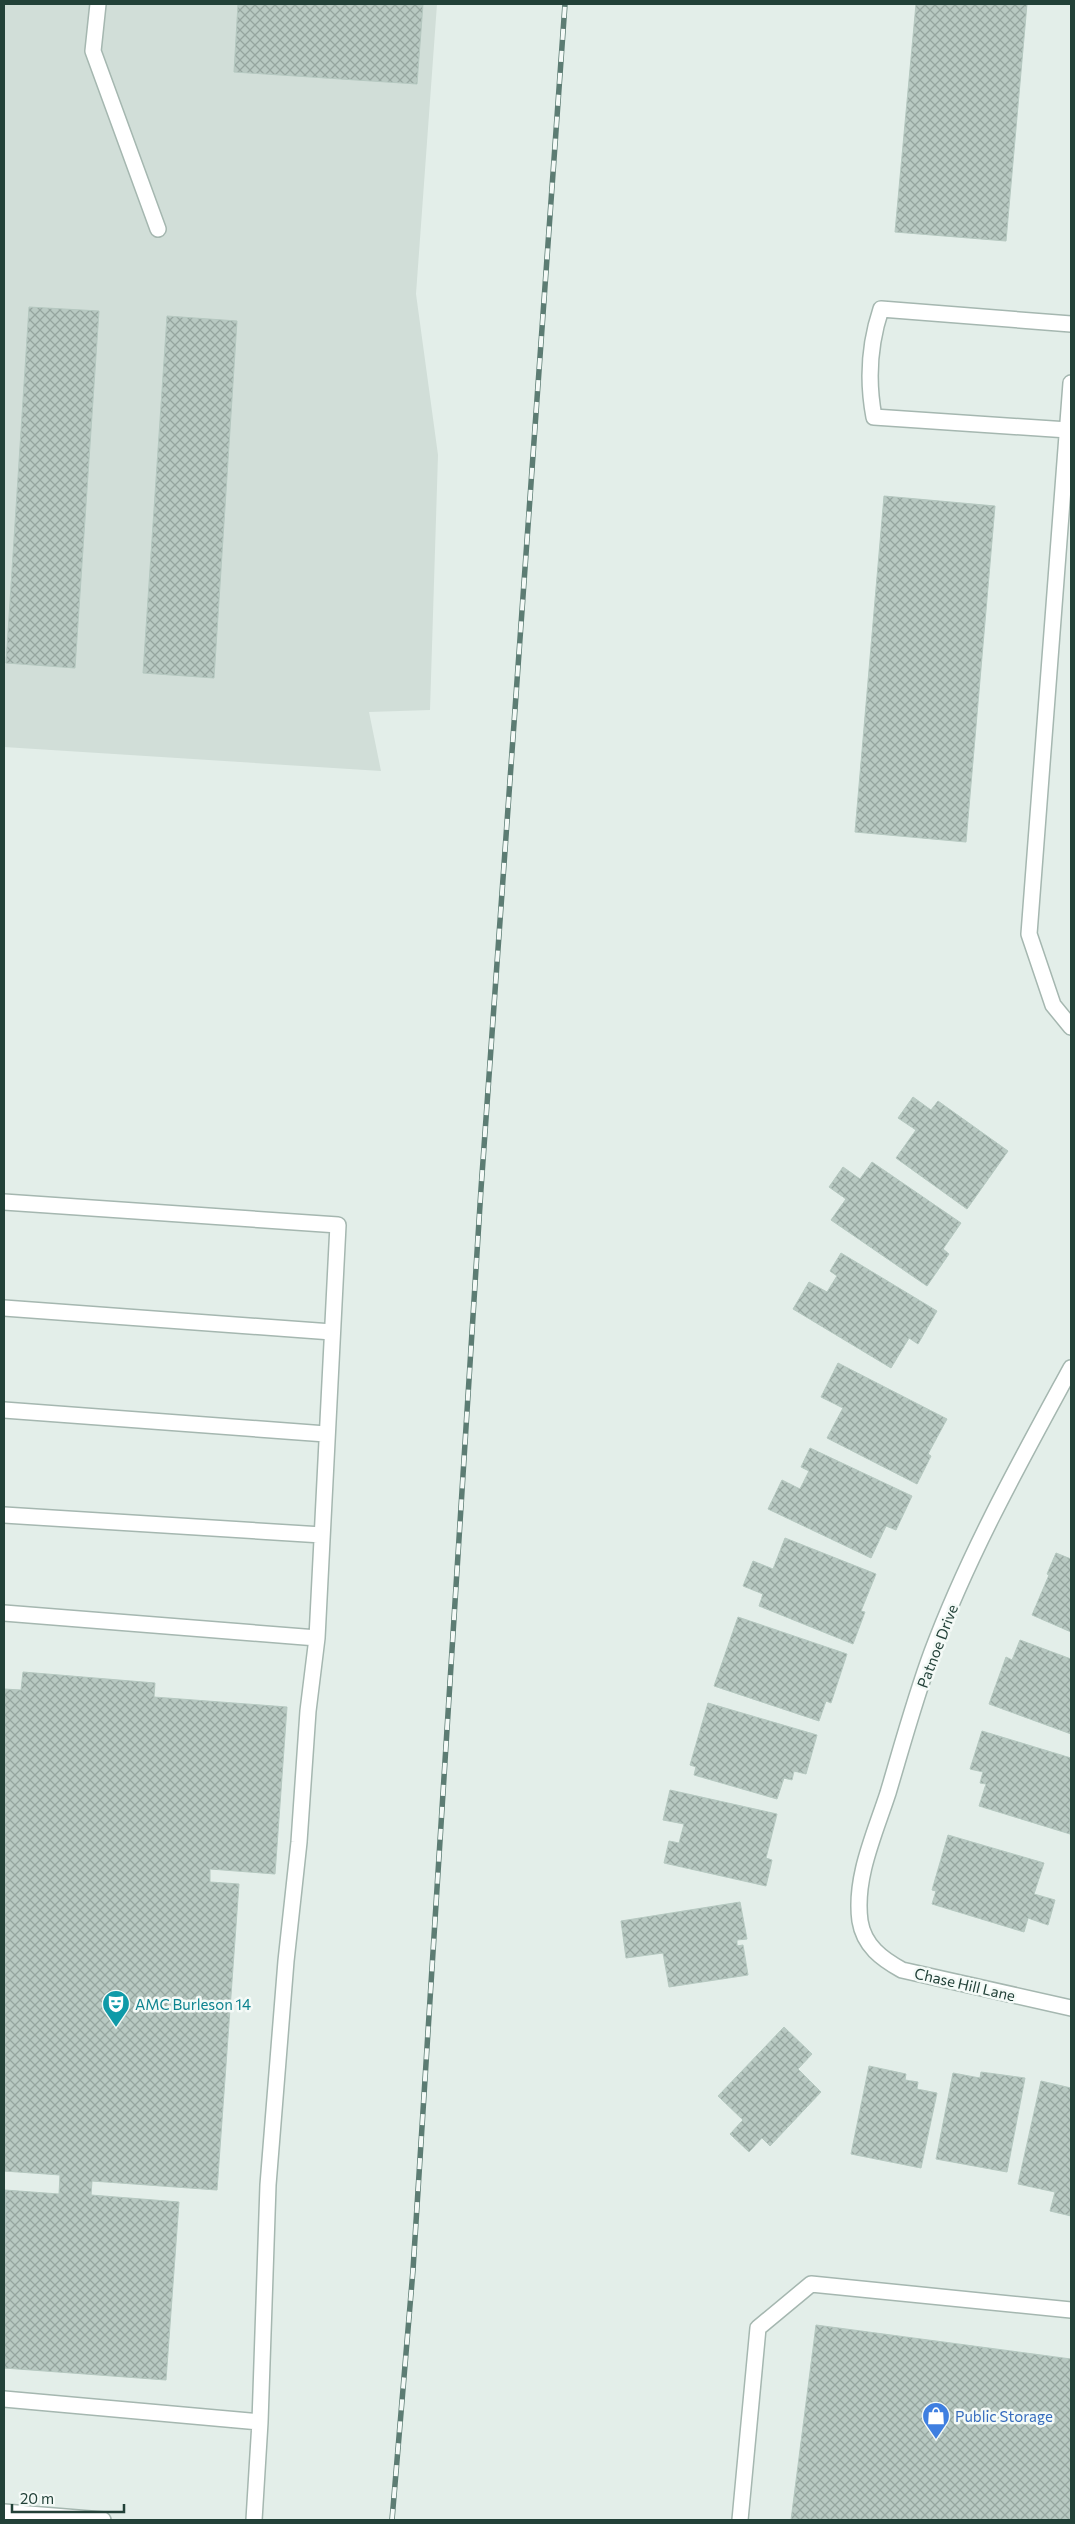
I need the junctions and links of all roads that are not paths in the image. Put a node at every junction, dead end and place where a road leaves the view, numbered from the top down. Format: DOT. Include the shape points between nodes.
graph roads {
  1 [pos="98,4"];
  2 [pos="158,229"];
  3 [pos="1071,324"];
  4 [pos="1071,383"];
  5 [pos="1068,430"];
  6 [pos="1071,1027"];
  7 [pos="4,1202"];
  8 [pos="4,1308"];
  9 [pos="332,1332"];
  10 [pos="1071,1368"];
  11 [pos="4,1410"];
  12 [pos="326,1434"];
  13 [pos="4,1515"];
  14 [pos="322,1535"];
  15 [pos="4,1613"];
  16 [pos="316,1638"];
  17 [pos="868,1943"];
  18 [pos="1071,2008"];
  19 [pos="1071,2310"];
  20 [pos="4,2399"];
  21 [pos="260,2422"];
  22 [pos="4,2512"];
  23 [pos="103,2520"];
  24 [pos="254,2520"];
  25 [pos="740,2520"];
  1 -- 2 [label="street" via="93,51"];
  3 -- 5 [label="street" via="881,309 872,338 870,395 874,417"];
  4 -- 5 [label="street"];
  5 -- 6 [label="street" via="1029,934 1053,1005"];
  7 -- 9 [label="street" via="338,1225"];
  8 -- 9 [label="street"];
  9 -- 12 [label="street"];
  10 -- 17 [label="street, Patnoe Drive" via="990,1516 932,1652 858,1898"];
  11 -- 12 [label="street"];
  12 -- 14 [label="street"];
  13 -- 14 [label="street"];
  14 -- 16 [label="street"];
  15 -- 16 [label="street"];
  16 -- 21 [label="street" via="268,2185"];
  17 -- 18 [label="street, Chase Hill Lane" via="882,1959 902,1970"];
  19 -- 25 [label="street" via="811,2284 758,2328"];
  20 -- 21 [label="street"];
  21 -- 24 [label="street"];
  22 -- 23 [label="street"];
}
